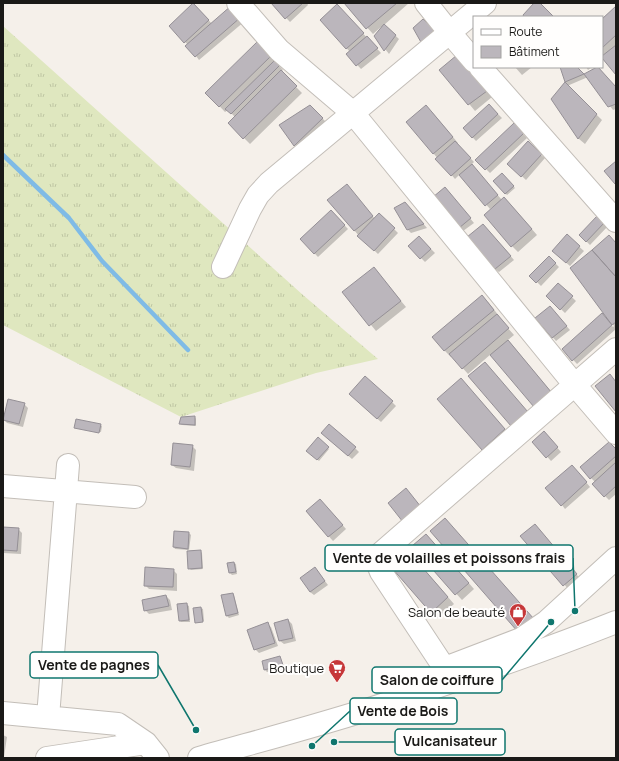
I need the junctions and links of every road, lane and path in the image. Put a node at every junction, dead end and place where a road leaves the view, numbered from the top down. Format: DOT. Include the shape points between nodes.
graph roads {
  1 [pos="238,3"];
  2 [pos="426,3"];
  3 [pos="485,3"];
  4 [pos="450,33"];
  5 [pos="473,60"];
  6 [pos="481,68"];
  7 [pos="353,113"];
  8 [pos="616,221"];
  9 [pos="223,267"];
  10 [pos="616,349"];
  11 [pos="574,384"];
  12 [pos="616,433"];
  13 [pos="68,465"];
  14 [pos="3,486"];
  15 [pos="65,491"];
  16 [pos="135,497"];
  17 [pos="616,558"];
  18 [pos="616,622"];
  19 [pos="449,675"];
  20 [pos="3,713"];
  21 [pos="48,717"];
  22 [pos="152,751"];
  23 [pos="47,758"];
  24 [pos="199,758"];
  1 -- 7 [label="street" via="279,50"];
  2 -- 4 [label="street"];
  3 -- 4 [label="street"];
  4 -- 5 [label="street"];
  4 -- 7 [label="street"];
  6 -- 8 [label="street"];
  7 -- 9 [label="street" via="258,195"];
  7 -- 11 [label="street"];
  10 -- 11 [label="street"];
  11 -- 12 [label="street"];
  11 -- 19 [label="street" via="377,559 380,572"];
  13 -- 15 [label="street"];
  14 -- 15 [label="street"];
  15 -- 16 [label="street"];
  15 -- 21 [label="street"];
  17 -- 19 [label="street" via="546,622 521,639"];
  18 -- 19 [label="street" via="536,654"];
  19 -- 24 [label="street" via="378,706"];
  20 -- 21 [label="street"];
  21 -- 22 [label="street" via="118,724"];
  22 -- 23 [label="street"];
}
